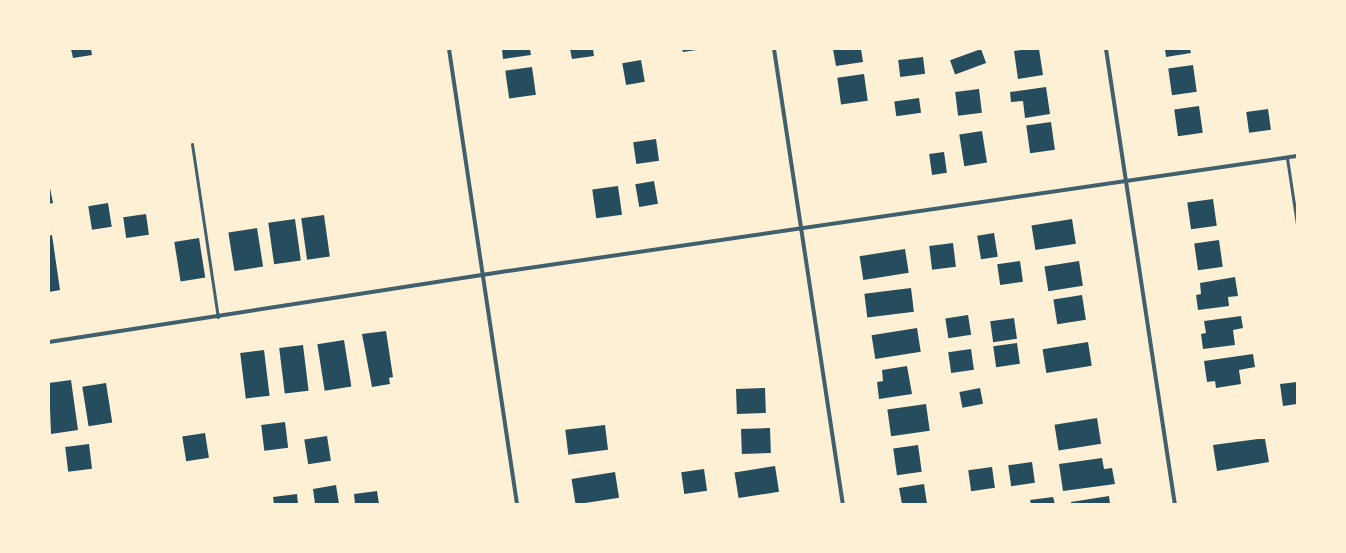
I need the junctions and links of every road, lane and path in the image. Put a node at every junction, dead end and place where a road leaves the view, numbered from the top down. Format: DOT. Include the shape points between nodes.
graph roads {
  1 [pos="449,49"];
  2 [pos="774,49"];
  3 [pos="1106,49"];
  4 [pos="192,144"];
  5 [pos="1297,156"];
  6 [pos="1287,158"];
  7 [pos="1126,181"];
  8 [pos="1297,224"];
  9 [pos="801,229"];
  10 [pos="483,276"];
  11 [pos="218,317"];
  12 [pos="49,342"];
  13 [pos="517,504"];
  14 [pos="843,504"];
  15 [pos="1175,504"];
  1 -- 10 [label="street"];
  2 -- 9 [label="street"];
  3 -- 7 [label="street"];
  4 -- 11 [label="lane"];
  5 -- 6 [label="street"];
  6 -- 7 [label="street"];
  6 -- 8 [label="lane"];
  7 -- 9 [label="street"];
  7 -- 15 [label="street"];
  9 -- 10 [label="street"];
  9 -- 14 [label="street"];
  10 -- 11 [label="street"];
  10 -- 13 [label="street"];
  11 -- 12 [label="street"];
}
